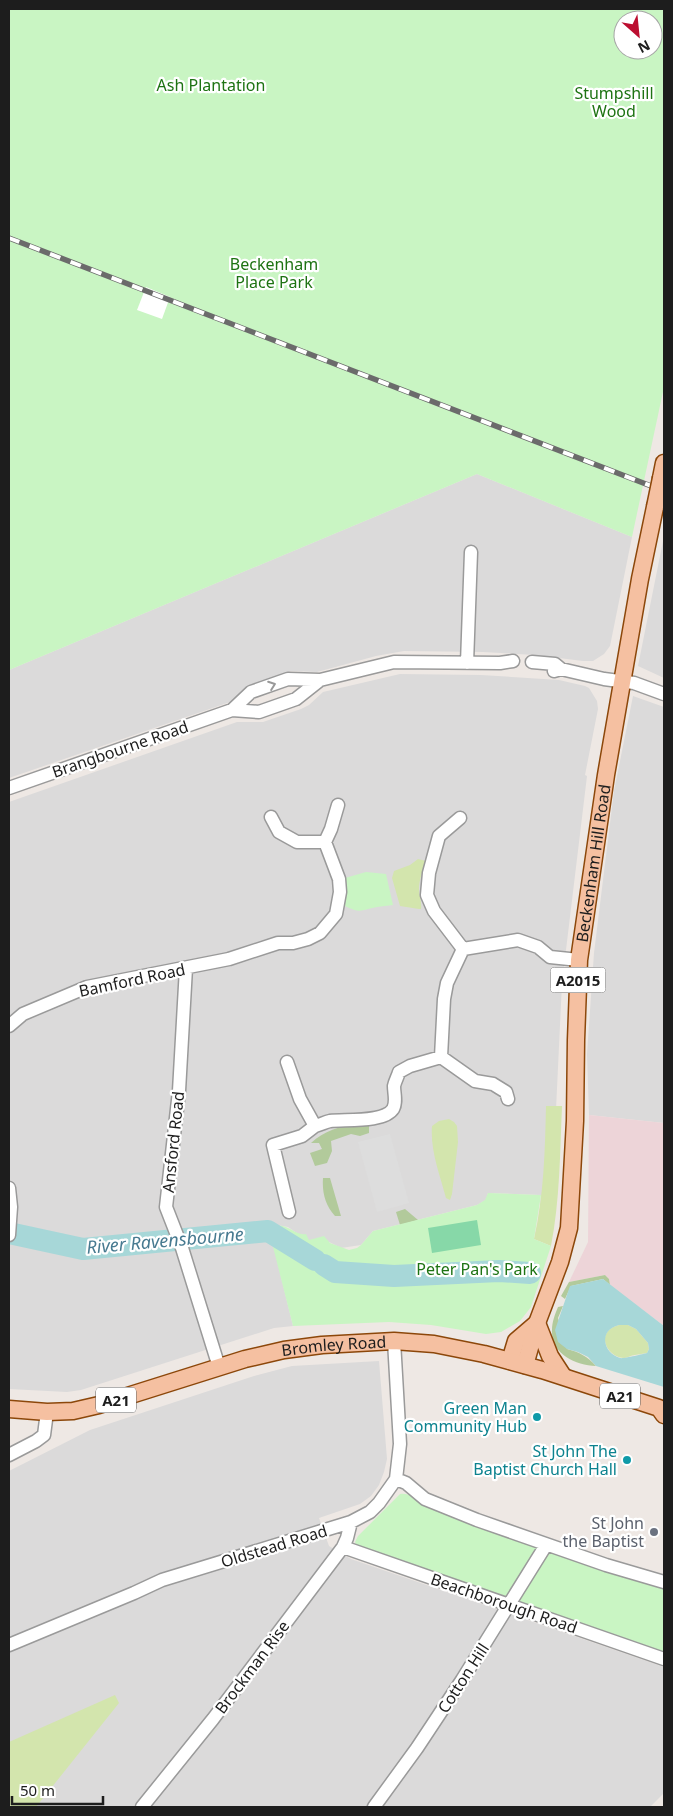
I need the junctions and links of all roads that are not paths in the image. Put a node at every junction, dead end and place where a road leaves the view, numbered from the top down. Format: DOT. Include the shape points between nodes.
graph roads {
  1 [pos="663,470"];
  2 [pos="471,552"];
  3 [pos="532,662"];
  4 [pos="467,663"];
  5 [pos="509,664"];
  6 [pos="320,680"];
  7 [pos="622,681"];
  8 [pos="664,694"];
  9 [pos="232,710"];
  10 [pos="9,788"];
  11 [pos="338,805"];
  12 [pos="271,817"];
  13 [pos="460,818"];
  14 [pos="325,842"];
  15 [pos="464,949"];
  16 [pos="580,960"];
  17 [pos="186,968"];
  18 [pos="9,1026"];
  19 [pos="441,1057"];
  20 [pos="287,1062"];
  21 [pos="508,1100"];
  22 [pos="315,1126"];
  23 [pos="9,1188"];
  24 [pos="289,1212"];
  25 [pos="9,1235"];
  26 [pos="537,1323"];
  27 [pos="394,1341"];
  28 [pos="518,1363"];
  29 [pos="219,1367"];
  30 [pos="563,1376"];
  31 [pos="9,1409"];
  32 [pos="662,1410"];
  33 [pos="47,1412"];
  34 [pos="9,1455"];
  35 [pos="396,1479"];
  36 [pos="351,1522"];
  37 [pos="546,1545"];
  38 [pos="343,1547"];
  39 [pos="664,1582"];
  40 [pos="508,1605"];
  41 [pos="9,1645"];
  42 [pos="664,1659"];
  43 [pos="142,1807"];
  44 [pos="374,1807"];
  1 -- 7 [label="main road, Beckenham Hill Road / A2015, bridge" via="644,554"];
  2 -- 4 [label="street"];
  3 -- 7 [label="street" via="555,664 557,670"];
  4 -- 5 [label="street, Brangbourne Road"];
  4 -- 6 [label="street, Brangbourne Road" via="394,662"];
  6 -- 9 [label="street, Brangbourne Road" via="296,699 259,712"];
  9 -- 6 [label="street, Brangbourne Road, one-way" via="251,692 288,679"];
  7 -- 8 [label="street"];
  7 -- 16 [label="main road, Beckenham Hill Road / A2015"];
  9 -- 10 [label="street, Brangbourne Road"];
  11 -- 14 [label="street"];
  12 -- 14 [label="street" via="279,832 297,842"];
  13 -- 15 [label="street" via="439,836 426,895 434,911"];
  14 -- 17 [label="street, Bamford Road" via="339,879 340,892 336,914 320,933 308,939 278,942 229,959"];
  15 -- 16 [label="street" via="518,940 538,947 550,957"];
  15 -- 19 [label="street" via="447,983"];
  16 -- 26 [label="main road, Beckenham Hill Road / A2015" via="569,1228"];
  17 -- 18 [label="street, Bamford Road" via="87,987 23,1014"];
  17 -- 29 [label="street, Ansford Road" via="179,1091 166,1207"];
  19 -- 21 [label="street" via="475,1081 493,1084 506,1092"];
  19 -- 22 [label="street" via="399,1072 394,1085 395,1101 392,1110 386,1114"];
  20 -- 22 [label="street" via="300,1099"];
  22 -- 24 [label="street" via="302,1136 273,1145"];
  23 -- 25 [label="street"];
  26 -- 28 [label="main road, Beckenham Hill Road / A2015" via="516,1341"];
  26 -- 30 [label="main road" via="550,1356"];
  27 -- 28 [label="main road, Bromley Road / A21" via="434,1344"];
  27 -- 29 [label="main road, Bromley Road / A21" via="284,1350"];
  27 -- 35 [label="street, Oldstead Road" via="400,1444"];
  28 -- 30 [label="main road, Bromley Road / A21"];
  29 -- 33 [label="main road, Bromley Road / A21" via="99,1405"];
  30 -- 32 [label="main road, Bromley Road / A21"];
  31 -- 33 [label="main road, Bromley Road / A21"];
  33 -- 34 [label="street" via="44,1435"];
  35 -- 36 [label="street, Oldstead Road" via="380,1503"];
  35 -- 37 [label="street" via="425,1499"];
  36 -- 38 [label="street, Brockman Rise"];
  36 -- 41 [label="street, Oldstead Road" via="162,1580"];
  37 -- 39 [label="street"];
  37 -- 40 [label="street, Cotton Hill"];
  38 -- 40 [label="street, Beachborough Road"];
  38 -- 43 [label="street, Brockman Rise"];
  40 -- 42 [label="street, Beachborough Road"];
  40 -- 44 [label="street, Cotton Hill" via="417,1748"];
}
